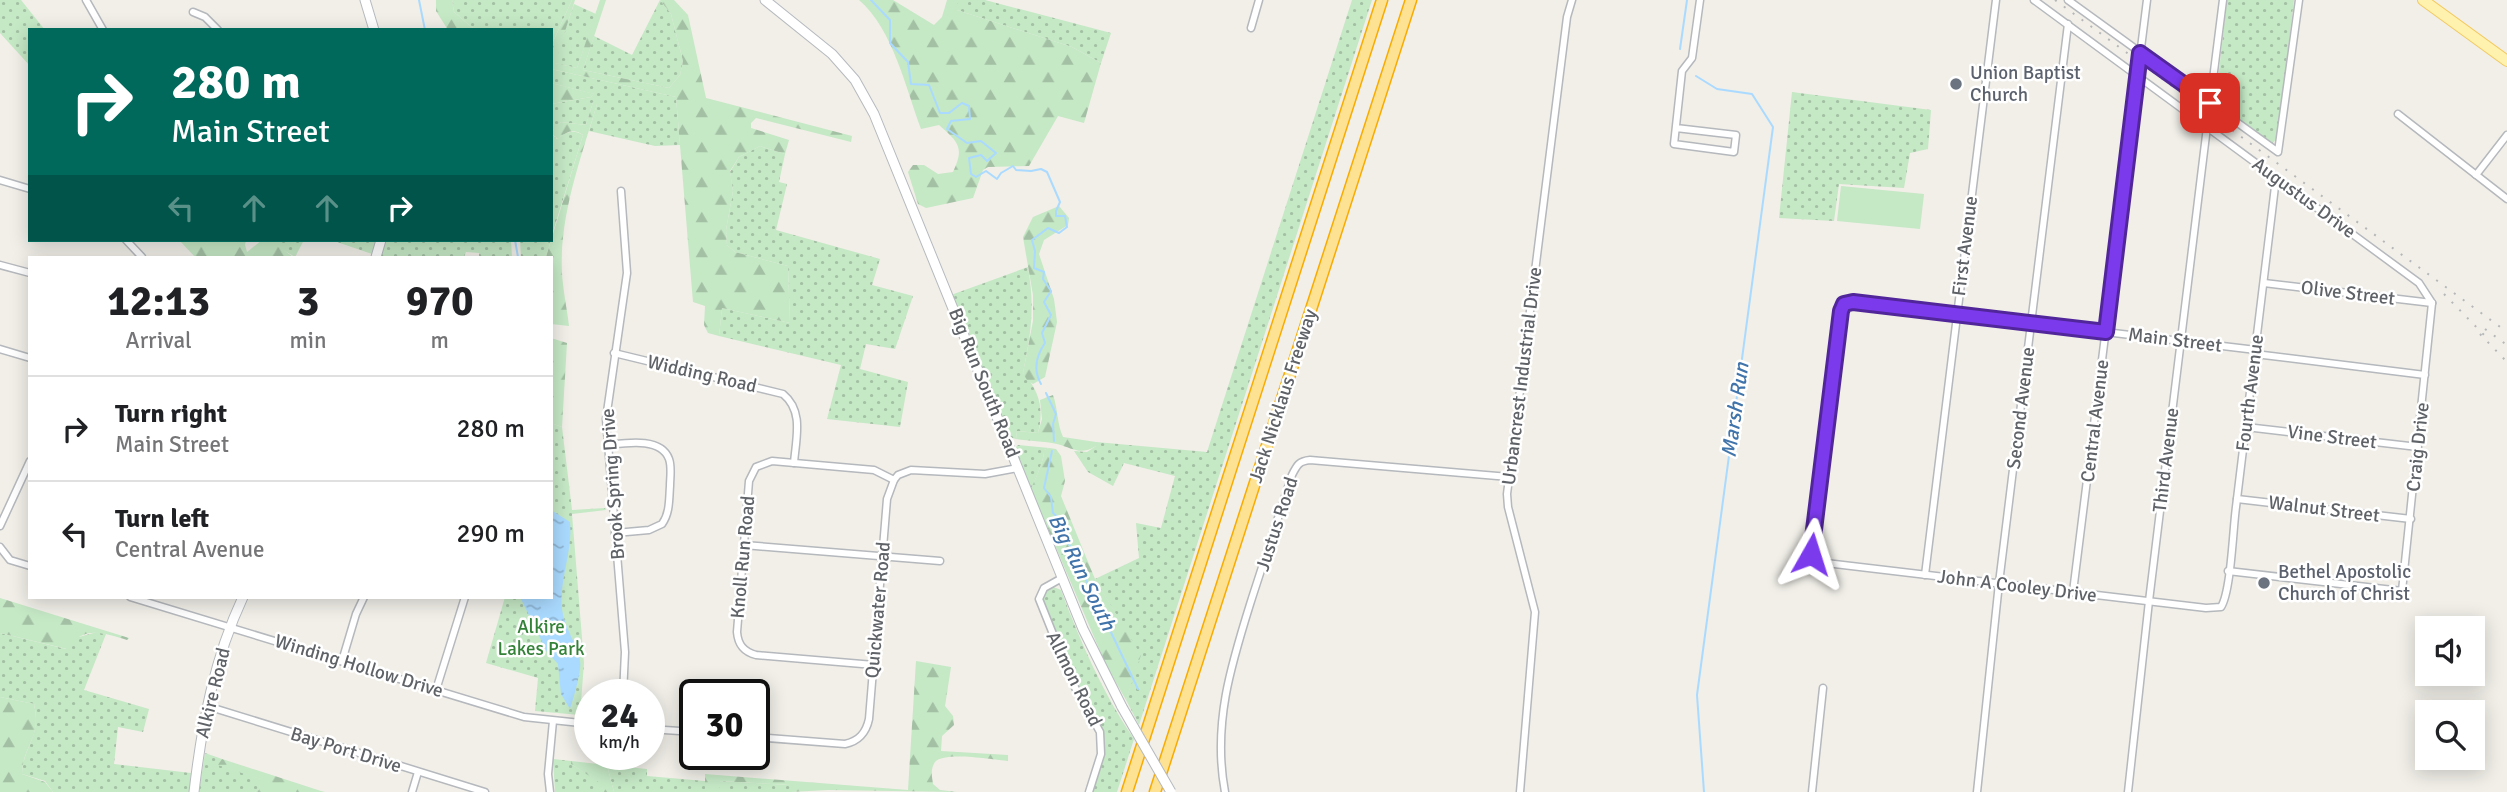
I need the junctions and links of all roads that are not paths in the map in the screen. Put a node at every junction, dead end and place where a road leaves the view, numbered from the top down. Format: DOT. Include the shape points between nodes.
graph roads {
  1 [pos="86,0"];
  2 [pos="365,0"];
  3 [pos="765,0"];
  4 [pos="1259,0"];
  5 [pos="1382,0"];
  6 [pos="1411,0"];
  7 [pos="1572,0"];
  8 [pos="1700,0"];
  9 [pos="1996,0"];
  10 [pos="2034,0"];
  11 [pos="2147,0"];
  12 [pos="2223,0"];
  13 [pos="2299,0"];
  14 [pos="2423,0"];
  15 [pos="2070,1"];
  16 [pos="193,12"];
  17 [pos="2068,24"];
  18 [pos="102,28"];
  19 [pos="216,28"];
  20 [pos="373,28"];
  21 [pos="1251,28"];
  22 [pos="2140,53"];
  23 [pos="2507,61"];
  24 [pos="2138,75"];
  25 [pos="2210,103"];
  26 [pos="2398,114"];
  27 [pos="2207,127"];
  28 [pos="1676,128"];
  29 [pos="2507,135"];
  30 [pos="2476,175"];
  31 [pos="2276,178"];
  32 [pos="0,180"];
  33 [pos="28,188"];
  34 [pos="621,191"];
  35 [pos="2507,199"];
  36 [pos="128,242"];
  37 [pos="141,256"];
  38 [pos="0,265"];
  39 [pos="28,273"];
  40 [pos="2264,283"];
  41 [pos="2432,303"];
  42 [pos="1957,314"];
  43 [pos="2032,323"];
  44 [pos="2106,332"];
  45 [pos="2181,341"];
  46 [pos="0,349"];
  47 [pos="2255,352"];
  48 [pos="614,353"];
  49 [pos="28,357"];
  50 [pos="2425,375"];
  51 [pos="2246,427"];
  52 [pos="608,444"];
  53 [pos="2418,447"];
  54 [pos="794,463"];
  55 [pos="28,464"];
  56 [pos="1018,468"];
  57 [pos="1509,477"];
  58 [pos="894,480"];
  59 [pos="2237,499"];
  60 [pos="2411,519"];
  61 [pos="1,522"];
  62 [pos="615,533"];
  63 [pos="744,545"];
  64 [pos="0,547"];
  65 [pos="883,556"];
  66 [pos="1814,559"];
  67 [pos="940,561"];
  68 [pos="28,565"];
  69 [pos="2228,571"];
  70 [pos="1925,575"];
  71 [pos="1062,578"];
  72 [pos="1999,583"];
  73 [pos="2073,592"];
  74 [pos="147,599"];
  75 [pos="242,599"];
  76 [pos="364,599"];
  77 [pos="464,599"];
  78 [pos="2149,601"];
  79 [pos="2221,607"];
  80 [pos="231,627"];
  81 [pos="342,661"];
  82 [pos="874,665"];
  83 [pos="624,679"];
  84 [pos="1823,688"];
  85 [pos="436,690"];
  86 [pos="207,706"];
  87 [pos="552,721"];
  88 [pos="574,723"];
  89 [pos="770,738"];
  90 [pos="418,772"];
  91 [pos="194,792"];
  92 [pos="412,792"];
  93 [pos="485,792"];
  94 [pos="550,792"];
  95 [pos="1089,792"];
  96 [pos="1127,792"];
  97 [pos="1155,792"];
  98 [pos="1171,792"];
  99 [pos="1225,792"];
  100 [pos="1520,792"];
  101 [pos="1812,792"];
  102 [pos="1977,792"];
  103 [pos="2128,792"];
  1 -- 18 [label="street"];
  2 -- 20 [label="street"];
  3 -- 56 [label="street, Big Run South Road" via="832,54 855,80 874,114"];
  4 -- 21 [label="street"];
  5 -- 96 [label="highway, Jack Nicklaus Freeway"];
  6 -- 97 [label="highway, Jack Nicklaus Freeway"];
  7 -- 57 [label="street, Urbancrest Industrial Drive"];
  8 -- 28 [label="street" via="1692,58 1682,71"];
  9 -- 42 [label="street, First Avenue"];
  10 -- 17 [label="street, Augustus Drive"];
  11 -- 22 [label="street, Central Avenue"];
  12 -- 25 [label="street"];
  13 -- 25 [label="street" via="2278,152"];
  14 -- 23 [label="main road"];
  15 -- 22 [label="street"];
  16 -- 19 [label="street"];
  17 -- 24 [label="street, Augustus Drive"];
  17 -- 43 [label="street, Second Avenue"];
  22 -- 24 [label="street, Central Avenue"];
  22 -- 25 [label="street"];
  24 -- 27 [label="street, Augustus Drive"];
  24 -- 44 [label="street, Central Avenue"];
  26 -- 30 [label="street"];
  27 -- 31 [label="street, Augustus Drive"];
  27 -- 45 [label="street, Third Avenue"];
  28 -- 28 [label="street" via="1674,145 1734,152 1736,135"];
  29 -- 30 [label="street"];
  30 -- 35 [label="street"];
  31 -- 40 [label="street, Fourth Avenue"];
  31 -- 41 [label="street, Augustus Drive" via="2419,283"];
  32 -- 33 [label="street"];
  34 -- 48 [label="street, Brook Spring Drive" via="627,273"];
  36 -- 37 [label="street"];
  38 -- 39 [label="street"];
  40 -- 41 [label="street, Olive Street"];
  40 -- 47 [label="street, Fourth Avenue"];
  41 -- 50 [label="street, Craig Drive"];
  42 -- 43 [label="street, Main Street"];
  42 -- 66 [label="street, Main Street" via="1844,304 1811,549"];
  42 -- 70 [label="street, First Avenue"];
  43 -- 44 [label="street, Main Street"];
  43 -- 72 [label="street, Second Avenue"];
  44 -- 45 [label="street, Main Street"];
  44 -- 73 [label="street, Central Avenue"];
  45 -- 47 [label="street, Main Street"];
  45 -- 78 [label="street, Third Avenue"];
  46 -- 49 [label="street"];
  47 -- 50 [label="street, Main Street"];
  47 -- 51 [label="street, Fourth Avenue"];
  48 -- 52 [label="street, Brook Spring Drive" via="606,405"];
  48 -- 54 [label="street, Widding Road" via="789,399 797,414"];
  50 -- 53 [label="street, Craig Drive"];
  51 -- 53 [label="street, Vine Street"];
  51 -- 59 [label="street, Fourth Avenue"];
  52 -- 62 [label="street, Brook Spring Drive"];
  52 -- 62 [label="street" via="643,443 663,450 671,467 665,520 654,529"];
  53 -- 60 [label="street, Craig Drive"];
  54 -- 58 [label="street" via="874,470"];
  54 -- 63 [label="street, Knoll Run Road" via="772,461 756,467 749,481"];
  55 -- 61 [label="street"];
  56 -- 58 [label="street" via="985,474 911,470"];
  56 -- 71 [label="street, Big Run South Road"];
  57 -- 99 [label="street, Justus Road" via="1310,460 1297,465 1225,691 1220,729"];
  57 -- 100 [label="street, Urbancrest Industrial Drive" via="1508,507 1535,612"];
  58 -- 65 [label="street, Quickwater Road" via="887,499"];
  59 -- 60 [label="street, Walnut Street"];
  59 -- 69 [label="street, Fourth Avenue"];
  60 -- 69 [label="street, Craig Drive" via="2402,591"];
  62 -- 83 [label="street, Brook Spring Drive"];
  63 -- 65 [label="street"];
  63 -- 82 [label="street, Knoll Run Road" via="737,632 742,648 756,655"];
  64 -- 68 [label="street" via="10,560"];
  65 -- 67 [label="street"];
  65 -- 82 [label="street, Quickwater Road"];
  66 -- 70 [label="street, John A Cooley Drive"];
  69 -- 79 [label="street, Fourth Avenue"];
  70 -- 72 [label="street, John A Cooley Drive"];
  71 -- 95 [label="street, Allmon Road" via="1044,587 1039,602 1073,684 1100,732 1101,754"];
  71 -- 98 [label="street, Big Run South Road, bridge" via="1097,659"];
  72 -- 73 [label="street, John A Cooley Drive"];
  72 -- 102 [label="street, Second Avenue"];
  73 -- 78 [label="street, John A Cooley Drive"];
  74 -- 80 [label="street, Winding Hollow Drive"];
  75 -- 80 [label="street, Alkire Road"];
  76 -- 81 [label="street"];
  77 -- 85 [label="street"];
  78 -- 79 [label="street, John A Cooley Drive"];
  78 -- 103 [label="street, Third Avenue"];
  80 -- 81 [label="street, Winding Hollow Drive"];
  80 -- 86 [label="street, Alkire Road"];
  81 -- 85 [label="street, Winding Hollow Drive"];
  82 -- 89 [label="street, Quickwater Road" via="869,719 860,738 839,744"];
  84 -- 101 [label="street"];
  85 -- 87 [label="street, Winding Hollow Drive"];
  86 -- 90 [label="street, Bay Port Drive"];
  86 -- 91 [label="street, Alkire Road"];
  87 -- 88 [label="street, Winding Hollow Drive"];
  87 -- 94 [label="street"];
  90 -- 92 [label="street"];
  90 -- 93 [label="street, Bay Port Drive"];
}
